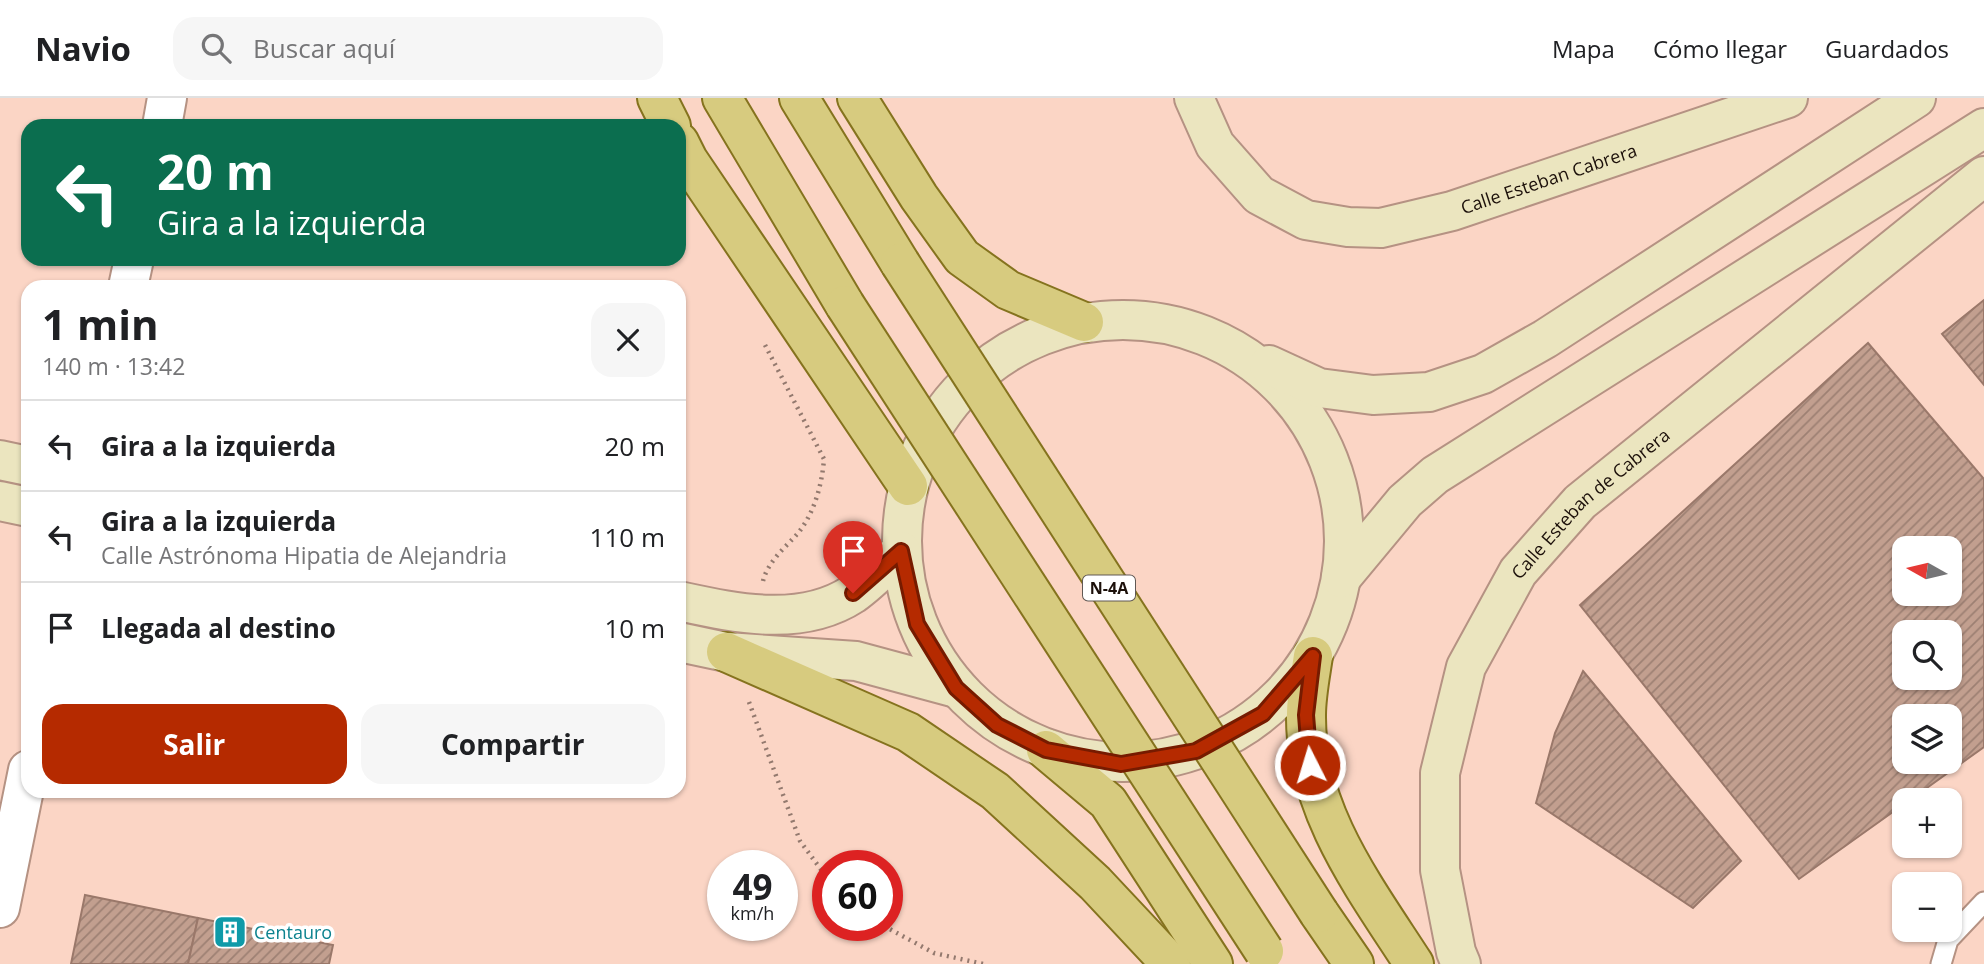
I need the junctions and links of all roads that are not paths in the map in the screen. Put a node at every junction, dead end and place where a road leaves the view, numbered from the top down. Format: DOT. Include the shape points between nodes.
graph roads {
  1 [pos="167,98"];
  2 [pos="657,98"];
  3 [pos="722,98"];
  4 [pos="799,98"];
  5 [pos="857,98"];
  6 [pos="1194,98"];
  7 [pos="1788,98"];
  8 [pos="1916,98"];
  9 [pos="163,119"];
  10 [pos="668,119"];
  11 [pos="1984,128"];
  12 [pos="686,155"];
  13 [pos="1984,176"];
  14 [pos="1084,322"];
  15 [pos="1239,351"];
  16 [pos="0,460"];
  17 [pos="21,464"];
  18 [pos="908,486"];
  19 [pos="0,501"];
  20 [pos="21,505"];
  21 [pos="901,551"];
  22 [pos="1341,578"];
  23 [pos="686,602"];
  24 [pos="686,644"];
  25 [pos="736,656"];
  26 [pos="1313,656"];
  27 [pos="956,688"];
  28 [pos="1046,750"];
  29 [pos="22,798"];
  30 [pos="1984,902"];
  31 [pos="0,908"];
  32 [pos="1268,958"];
  33 [pos="1171,964"];
  34 [pos="1213,964"];
  35 [pos="1354,964"];
  36 [pos="1414,964"];
  37 [pos="1461,964"];
  38 [pos="1941,964"];
  1 -- 9 [label="street"];
  2 -- 10 [label="main road"];
  3 -- 32 [label="main road, bridge" via="845,305"];
  4 -- 35 [label="main road, N-4A, bridge" via="900,263"];
  5 -- 14 [label="main road" via="962,257 1008,290"];
  6 -- 7 [label="street, Calle Esteban Cabrera" via="1216,145 1259,195 1306,220 1381,228 1452,211"];
  8 -- 15 [label="street" via="1545,339 1483,374 1429,392 1373,395 1319,388"];
  11 -- 22 [label="street" via="1435,475 1405,501"];
  12 -- 18 [label="main road"];
  13 -- 37 [label="street, Calle Esteban de Cabrera" via="1580,502 1518,572 1466,667 1440,774 1440,870"];
  14 -- 15 [label="street" via="1150,321 1190,329"];
  14 -- 18 [label="street" via="1024,342 971,378 932,428"];
  15 -- 22 [label="street" via="1289,394 1325,449 1343,512"];
  16 -- 17 [label="street"];
  18 -- 21 [label="street"];
  19 -- 20 [label="street"];
  21 -- 23 [label="street" via="853,593 797,614 734,612"];
  21 -- 27 [label="street" via="917,624"];
  22 -- 26 [label="street" via="1331,619"];
  24 -- 25 [label="street"];
  25 -- 27 [label="street" via="856,661"];
  25 -- 33 [label="main road" via="908,732 995,791 1095,883"];
  26 -- 28 [label="street" via="1263,714 1196,751 1121,764"];
  26 -- 36 [label="main road" via="1306,715 1310,765 1325,815 1350,865"];
  27 -- 28 [label="street" via="997,725"];
  28 -- 34 [label="main road" via="1108,802"];
  29 -- 31 [label="street"];
  30 -- 38 [label="lane" via="1948,940"];
}
